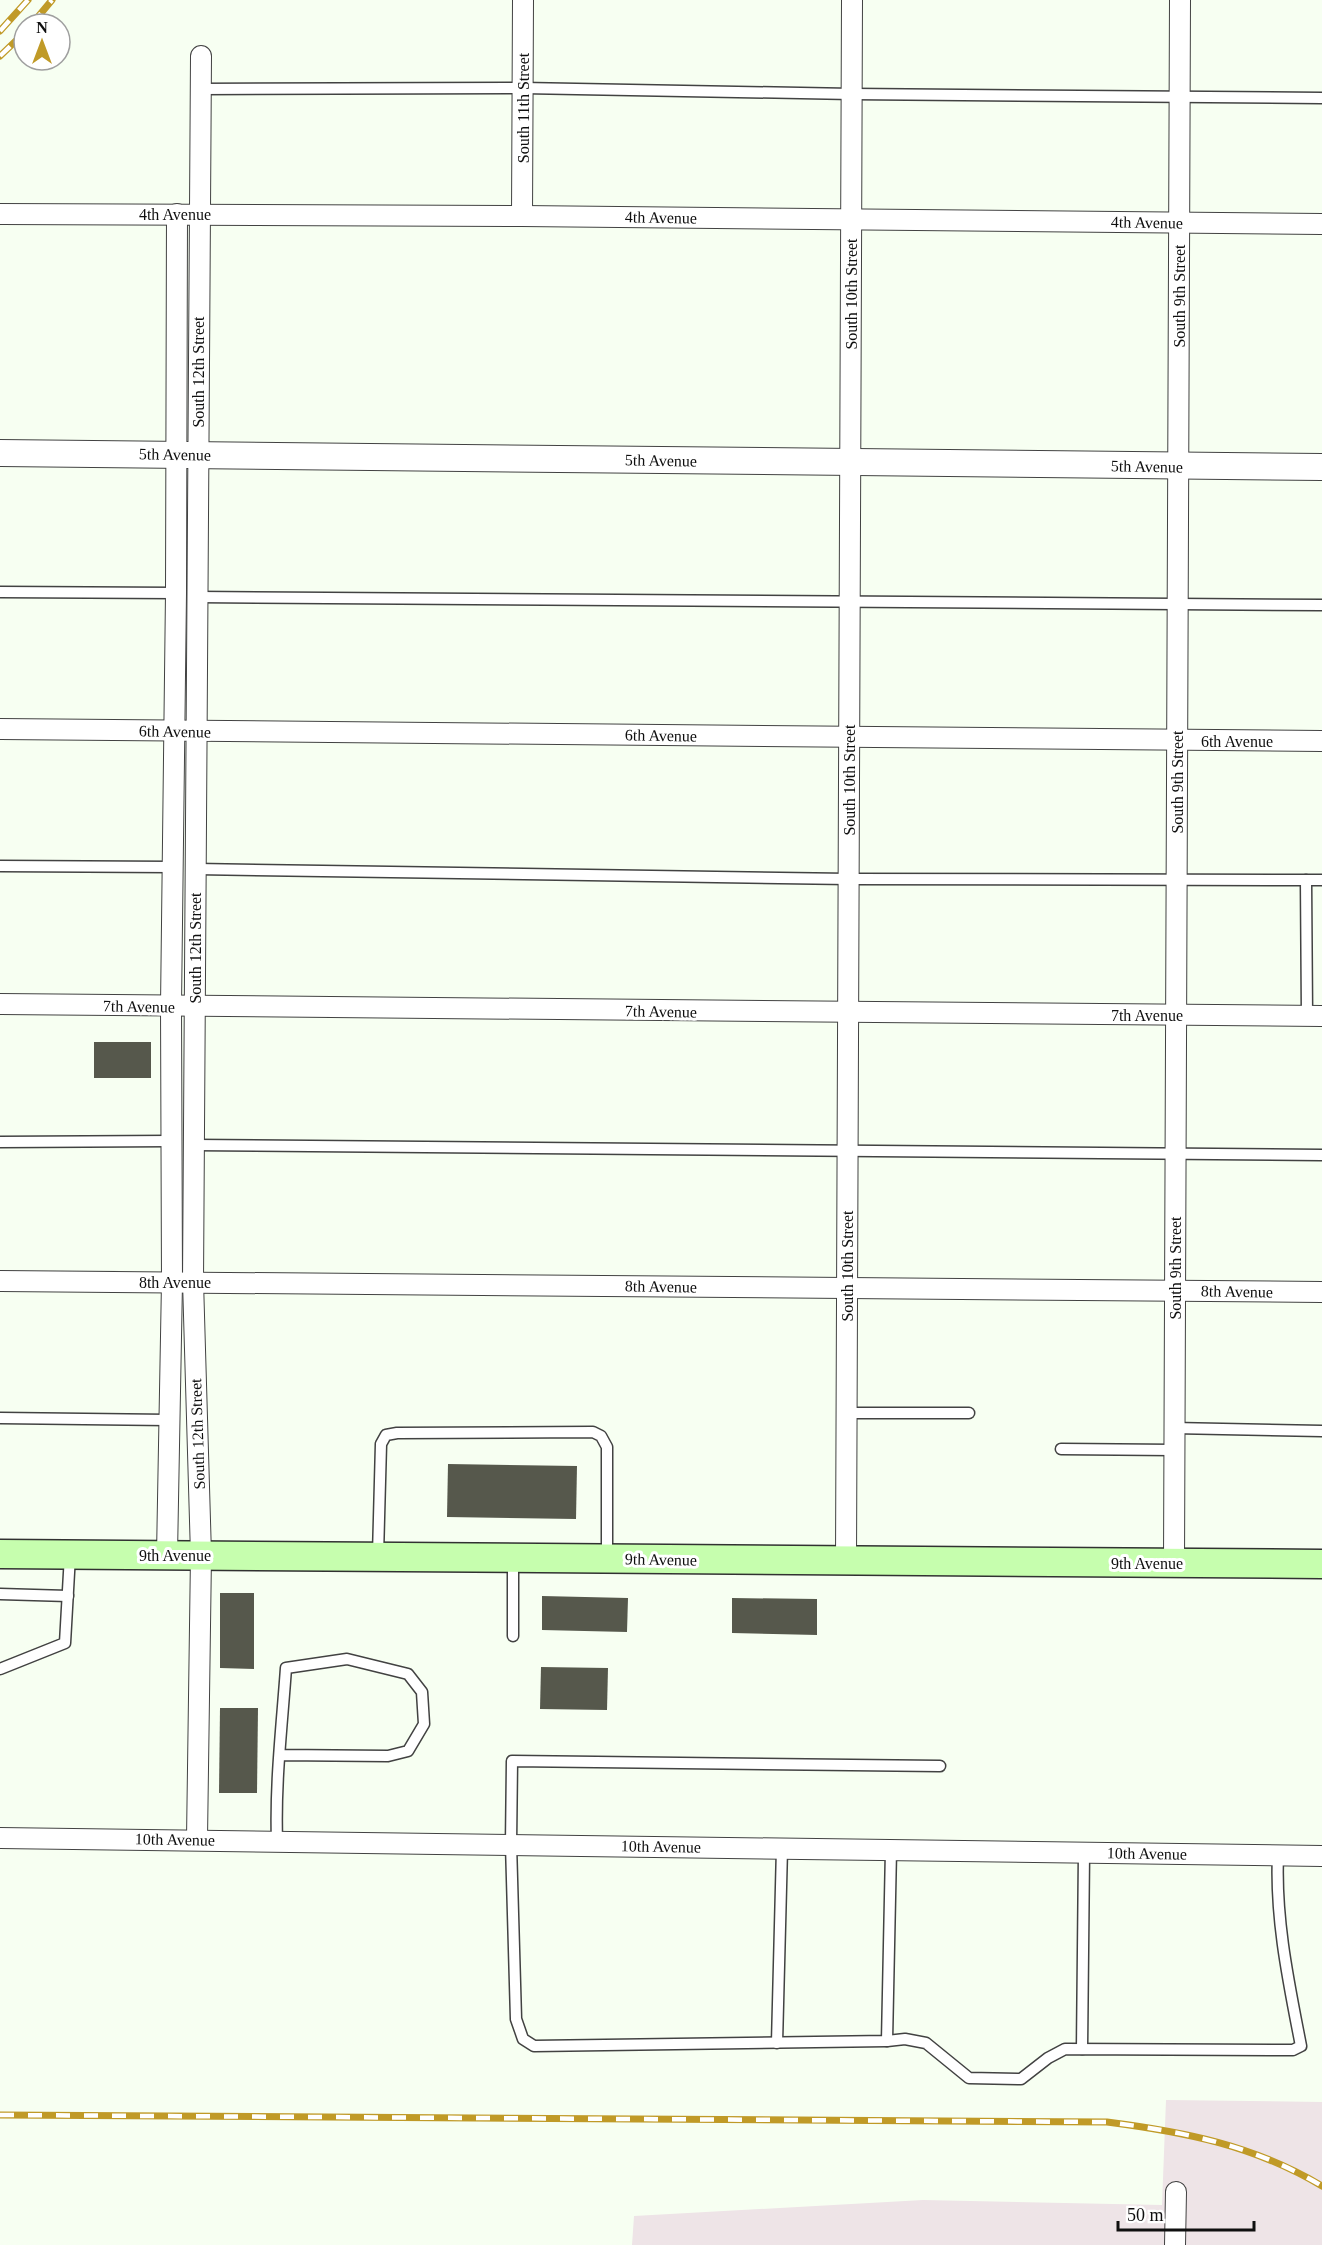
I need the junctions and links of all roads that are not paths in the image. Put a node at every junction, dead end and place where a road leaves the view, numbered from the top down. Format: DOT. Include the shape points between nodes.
graph roads {
  1 [pos="523,0"];
  2 [pos="852,0"];
  3 [pos="1180,0"];
  4 [pos="201,56"];
  5 [pos="522,88"];
  6 [pos="200,89"];
  7 [pos="852,94"];
  8 [pos="1180,96"];
  9 [pos="1322,98"];
  10 [pos="0,214"];
  11 [pos="177,214"];
  12 [pos="199,214"];
  13 [pos="522,216"];
  14 [pos="851,219"];
  15 [pos="1179,223"];
  16 [pos="1322,224"];
  17 [pos="0,453"];
  18 [pos="187,454"];
  19 [pos="850,463"];
  20 [pos="1178,466"];
  21 [pos="1322,467"];
  22 [pos="0,592"];
  23 [pos="176,593"];
  24 [pos="197,597"];
  25 [pos="850,602"];
  26 [pos="1178,604"];
  27 [pos="1322,605"];
  28 [pos="0,729"];
  29 [pos="173,731"];
  30 [pos="196,731"];
  31 [pos="849,737"];
  32 [pos="1178,740"];
  33 [pos="1322,741"];
  34 [pos="0,866"];
  35 [pos="172,867"];
  36 [pos="196,869"];
  37 [pos="849,879"];
  38 [pos="1177,880"];
  39 [pos="1306,880"];
  40 [pos="1322,880"];
  41 [pos="0,1004"];
  42 [pos="171,1006"];
  43 [pos="195,1006"];
  44 [pos="848,1013"];
  45 [pos="1176,1015"];
  46 [pos="1315,1016"];
  47 [pos="171,1141"];
  48 [pos="0,1142"];
  49 [pos="194,1145"];
  50 [pos="848,1150"];
  51 [pos="1176,1155"];
  52 [pos="1322,1155"];
  53 [pos="0,1281"];
  54 [pos="193,1281"];
  55 [pos="172,1282"];
  56 [pos="847,1288"];
  57 [pos="1175,1291"];
  58 [pos="1322,1292"];
  59 [pos="846,1413"];
  60 [pos="969,1413"];
  61 [pos="0,1418"];
  62 [pos="169,1420"];
  63 [pos="1173,1428"];
  64 [pos="1322,1431"];
  65 [pos="1061,1449"];
  66 [pos="1174,1450"];
  67 [pos="0,1554"];
  68 [pos="70,1554"];
  69 [pos="167,1555"];
  70 [pos="201,1555"];
  71 [pos="378,1556"];
  72 [pos="513,1558"];
  73 [pos="607,1558"];
  74 [pos="846,1561"];
  75 [pos="1174,1563"];
  76 [pos="1322,1564"];
  77 [pos="0,1594"];
  78 [pos="68,1596"];
  79 [pos="513,1636"];
  80 [pos="0,1669"];
  81 [pos="280,1755"];
  82 [pos="940,1766"];
  83 [pos="0,1838"];
  84 [pos="197,1839"];
  85 [pos="277,1840"];
  86 [pos="511,1844"];
  87 [pos="782,1848"];
  88 [pos="891,1850"];
  89 [pos="1084,1853"];
  90 [pos="1278,1855"];
  91 [pos="1322,1856"];
  92 [pos="887,2042"];
  93 [pos="777,2043"];
  94 [pos="1082,2049"];
  95 [pos="1176,2192"];
  96 [pos="1175,2245"];
  1 -- 5 [label="street, South 11th Street"];
  2 -- 7 [label="street, South 10th Street"];
  3 -- 8 [label="street, South 9th Street"];
  4 -- 6 [label="street, South 12th Street"];
  5 -- 6 [label="lane"];
  5 -- 7 [label="lane"];
  5 -- 13 [label="street, South 11th Street"];
  6 -- 12 [label="street, South 12th Street"];
  7 -- 8 [label="lane"];
  7 -- 14 [label="street, South 10th Street"];
  8 -- 9 [label="lane"];
  8 -- 15 [label="street, South 9th Street"];
  10 -- 11 [label="street, 4th Avenue"];
  11 -- 12 [label="street, 4th Avenue"];
  11 -- 18 [label="street, South 12th Street"];
  12 -- 13 [label="street, 4th Avenue"];
  12 -- 18 [label="street, South 12th Street"];
  13 -- 14 [label="street, 4th Avenue"];
  14 -- 15 [label="street, 4th Avenue"];
  14 -- 19 [label="street, South 10th Street"];
  15 -- 16 [label="street, 4th Avenue"];
  15 -- 20 [label="street, South 9th Street"];
  17 -- 18 [label="street, 5th Avenue"];
  18 -- 19 [label="street, 5th Avenue"];
  18 -- 23 [label="street"];
  18 -- 24 [label="street, South 12th Street"];
  19 -- 20 [label="street, 5th Avenue"];
  19 -- 25 [label="street, South 10th Street"];
  20 -- 21 [label="street, 5th Avenue"];
  20 -- 26 [label="street, South 9th Street"];
  22 -- 23 [label="lane"];
  23 -- 29 [label="street"];
  24 -- 25 [label="lane"];
  24 -- 30 [label="street, South 12th Street"];
  25 -- 26 [label="lane"];
  25 -- 31 [label="street, South 10th Street"];
  26 -- 27 [label="lane"];
  26 -- 32 [label="street, South 9th Street"];
  28 -- 29 [label="street, 6th Avenue"];
  29 -- 30 [label="street, 6th Avenue"];
  29 -- 35 [label="street"];
  30 -- 31 [label="street, 6th Avenue"];
  30 -- 36 [label="street, South 12th Street"];
  31 -- 32 [label="street, 6th Avenue"];
  31 -- 37 [label="street, South 10th Street"];
  32 -- 33 [label="street, 6th Avenue"];
  32 -- 38 [label="street, South 9th Street"];
  34 -- 35 [label="lane"];
  35 -- 42 [label="street"];
  36 -- 37 [label="lane"];
  36 -- 43 [label="street, South 12th Street"];
  37 -- 38 [label="lane"];
  37 -- 44 [label="street, South 10th Street"];
  38 -- 39 [label="lane"];
  38 -- 45 [label="street, South 9th Street"];
  39 -- 40 [label="lane"];
  39 -- 46 [label="lane"];
  41 -- 42 [label="street, 7th Avenue"];
  42 -- 43 [label="street, 7th Avenue"];
  42 -- 47 [label="street"];
  43 -- 44 [label="street, 7th Avenue"];
  43 -- 49 [label="street, South 12th Street"];
  44 -- 45 [label="street, 7th Avenue"];
  44 -- 50 [label="street, South 10th Street"];
  45 -- 46 [label="street, 7th Avenue"];
  45 -- 51 [label="street, South 9th Street"];
  47 -- 48 [label="lane"];
  47 -- 55 [label="street"];
  49 -- 50 [label="lane"];
  49 -- 54 [label="street, South 12th Street"];
  50 -- 51 [label="lane"];
  50 -- 56 [label="street, South 10th Street"];
  51 -- 52 [label="lane"];
  51 -- 57 [label="street, South 9th Street"];
  53 -- 55 [label="street, 8th Avenue"];
  54 -- 55 [label="street, 8th Avenue"];
  54 -- 56 [label="street, 8th Avenue"];
  54 -- 70 [label="street, South 12th Street"];
  55 -- 62 [label="street"];
  56 -- 57 [label="street, 8th Avenue"];
  56 -- 59 [label="street, South 10th Street"];
  57 -- 58 [label="street, 8th Avenue"];
  57 -- 63 [label="street, South 9th Street"];
  59 -- 60 [label="lane"];
  59 -- 74 [label="street, South 10th Street"];
  61 -- 62 [label="lane"];
  62 -- 69 [label="street"];
  63 -- 64 [label="lane"];
  63 -- 66 [label="street, South 9th Street"];
  65 -- 66 [label="lane"];
  66 -- 75 [label="street, South 9th Street"];
  67 -- 68 [label="main road, 9th Avenue"];
  68 -- 69 [label="main road, 9th Avenue"];
  68 -- 78 [label="lane"];
  69 -- 70 [label="main road, 9th Avenue"];
  70 -- 71 [label="main road, 9th Avenue"];
  70 -- 84 [label="street, South 12th Street"];
  71 -- 72 [label="main road, 9th Avenue"];
  71 -- 73 [label="lane" via="381,1444 386,1435 593,1432 601,1436 607,1447"];
  72 -- 73 [label="main road, 9th Avenue"];
  72 -- 79 [label="lane"];
  73 -- 74 [label="main road, 9th Avenue"];
  74 -- 75 [label="main road, 9th Avenue"];
  75 -- 76 [label="main road, 9th Avenue"];
  77 -- 78 [label="lane"];
  78 -- 80 [label="lane" via="65,1643"];
  81 -- 81 [label="lane" via="286,1668 347,1659 408,1674 422,1692 424,1724 408,1751 388,1756"];
  81 -- 85 [label="lane"];
  82 -- 86 [label="lane" via="512,1761"];
  83 -- 84 [label="street, 10th Avenue"];
  84 -- 85 [label="street, 10th Avenue"];
  85 -- 86 [label="street, 10th Avenue"];
  86 -- 87 [label="street, 10th Avenue"];
  86 -- 93 [label="lane" via="516,2019 523,2039 534,2046"];
  87 -- 88 [label="street, 10th Avenue"];
  87 -- 93 [label="lane"];
  88 -- 89 [label="street, 10th Avenue"];
  88 -- 92 [label="lane"];
  89 -- 90 [label="street, 10th Avenue"];
  89 -- 94 [label="lane"];
  90 -- 91 [label="street, 10th Avenue"];
  90 -- 94 [label="lane" via="1277,1880 1289,1981 1301,2046 1293,2050"];
  92 -- 93 [label="lane"];
  92 -- 94 [label="lane" via="905,2039 926,2043 969,2078 1022,2079 1065,2049"];
  95 -- 96 [label="street"];
}
